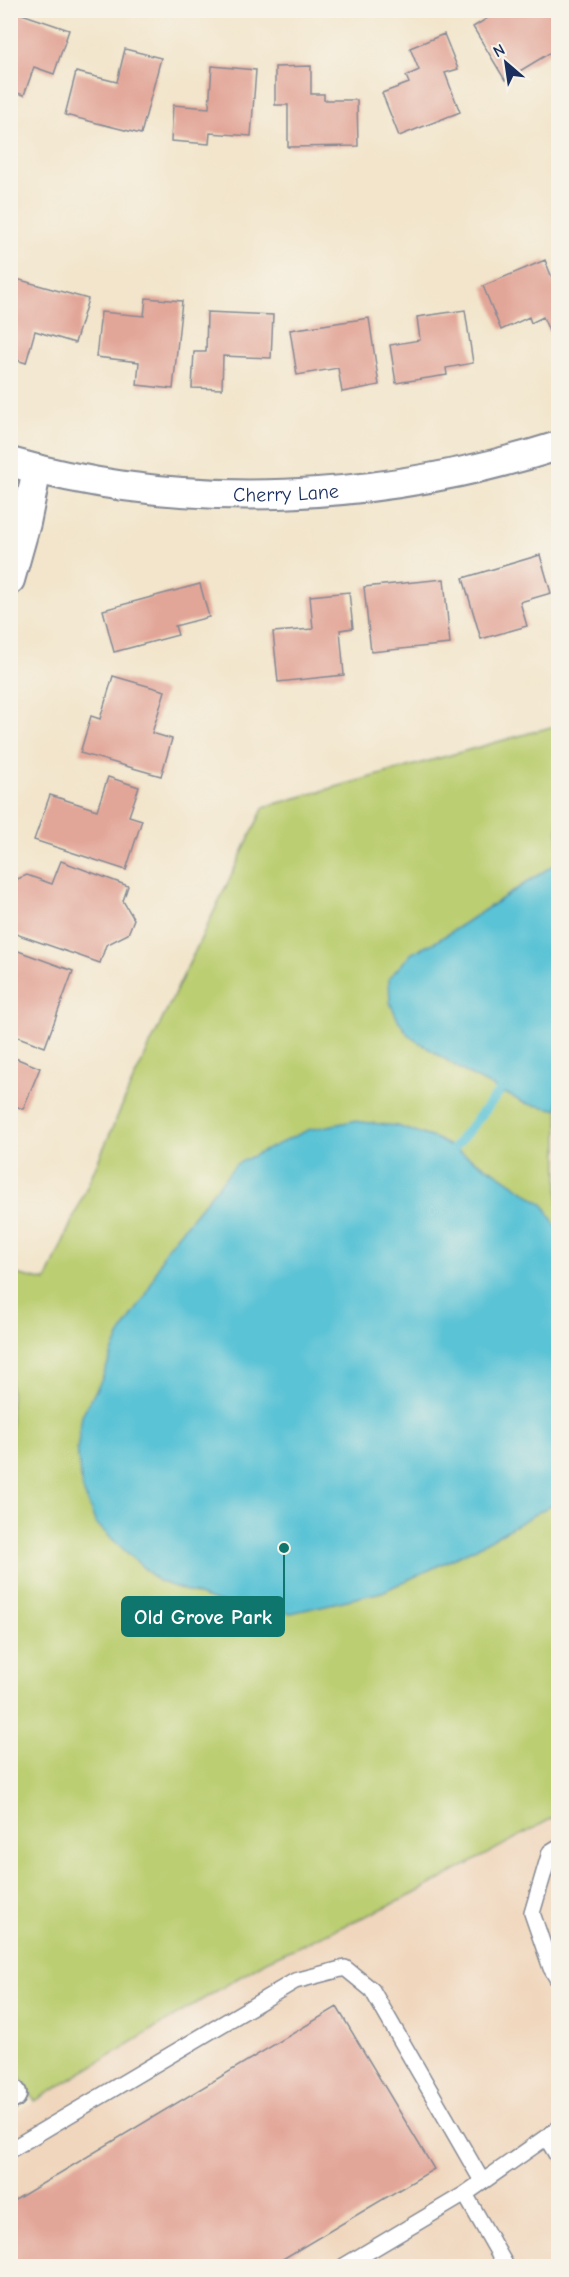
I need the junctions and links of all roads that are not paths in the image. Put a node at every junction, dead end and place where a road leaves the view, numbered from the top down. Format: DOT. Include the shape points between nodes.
graph roads {
  1 [pos="558,446"];
  2 [pos="24,465"];
  3 [pos="10,580"];
  4 [pos="558,1847"];
  5 [pos="558,1980"];
  6 [pos="552,2133"];
  7 [pos="10,2150"];
  8 [pos="558,2157"];
  9 [pos="482,2181"];
  10 [pos="465,2193"];
  11 [pos="344,2266"];
  12 [pos="506,2266"];
  1 -- 2 [label="street, Cherry Lane" via="430,478 271,495 106,483"];
  2 -- 3 [label="street" via="26,523"];
  4 -- 5 [label="lane" via="550,1852 532,1912"];
  6 -- 8 [label="lane"];
  6 -- 9 [label="lane"];
  7 -- 9 [label="lane" via="295,1981 345,1968 372,1990"];
  9 -- 10 [label="lane"];
  10 -- 11 [label="lane"];
  10 -- 12 [label="lane"];
}
